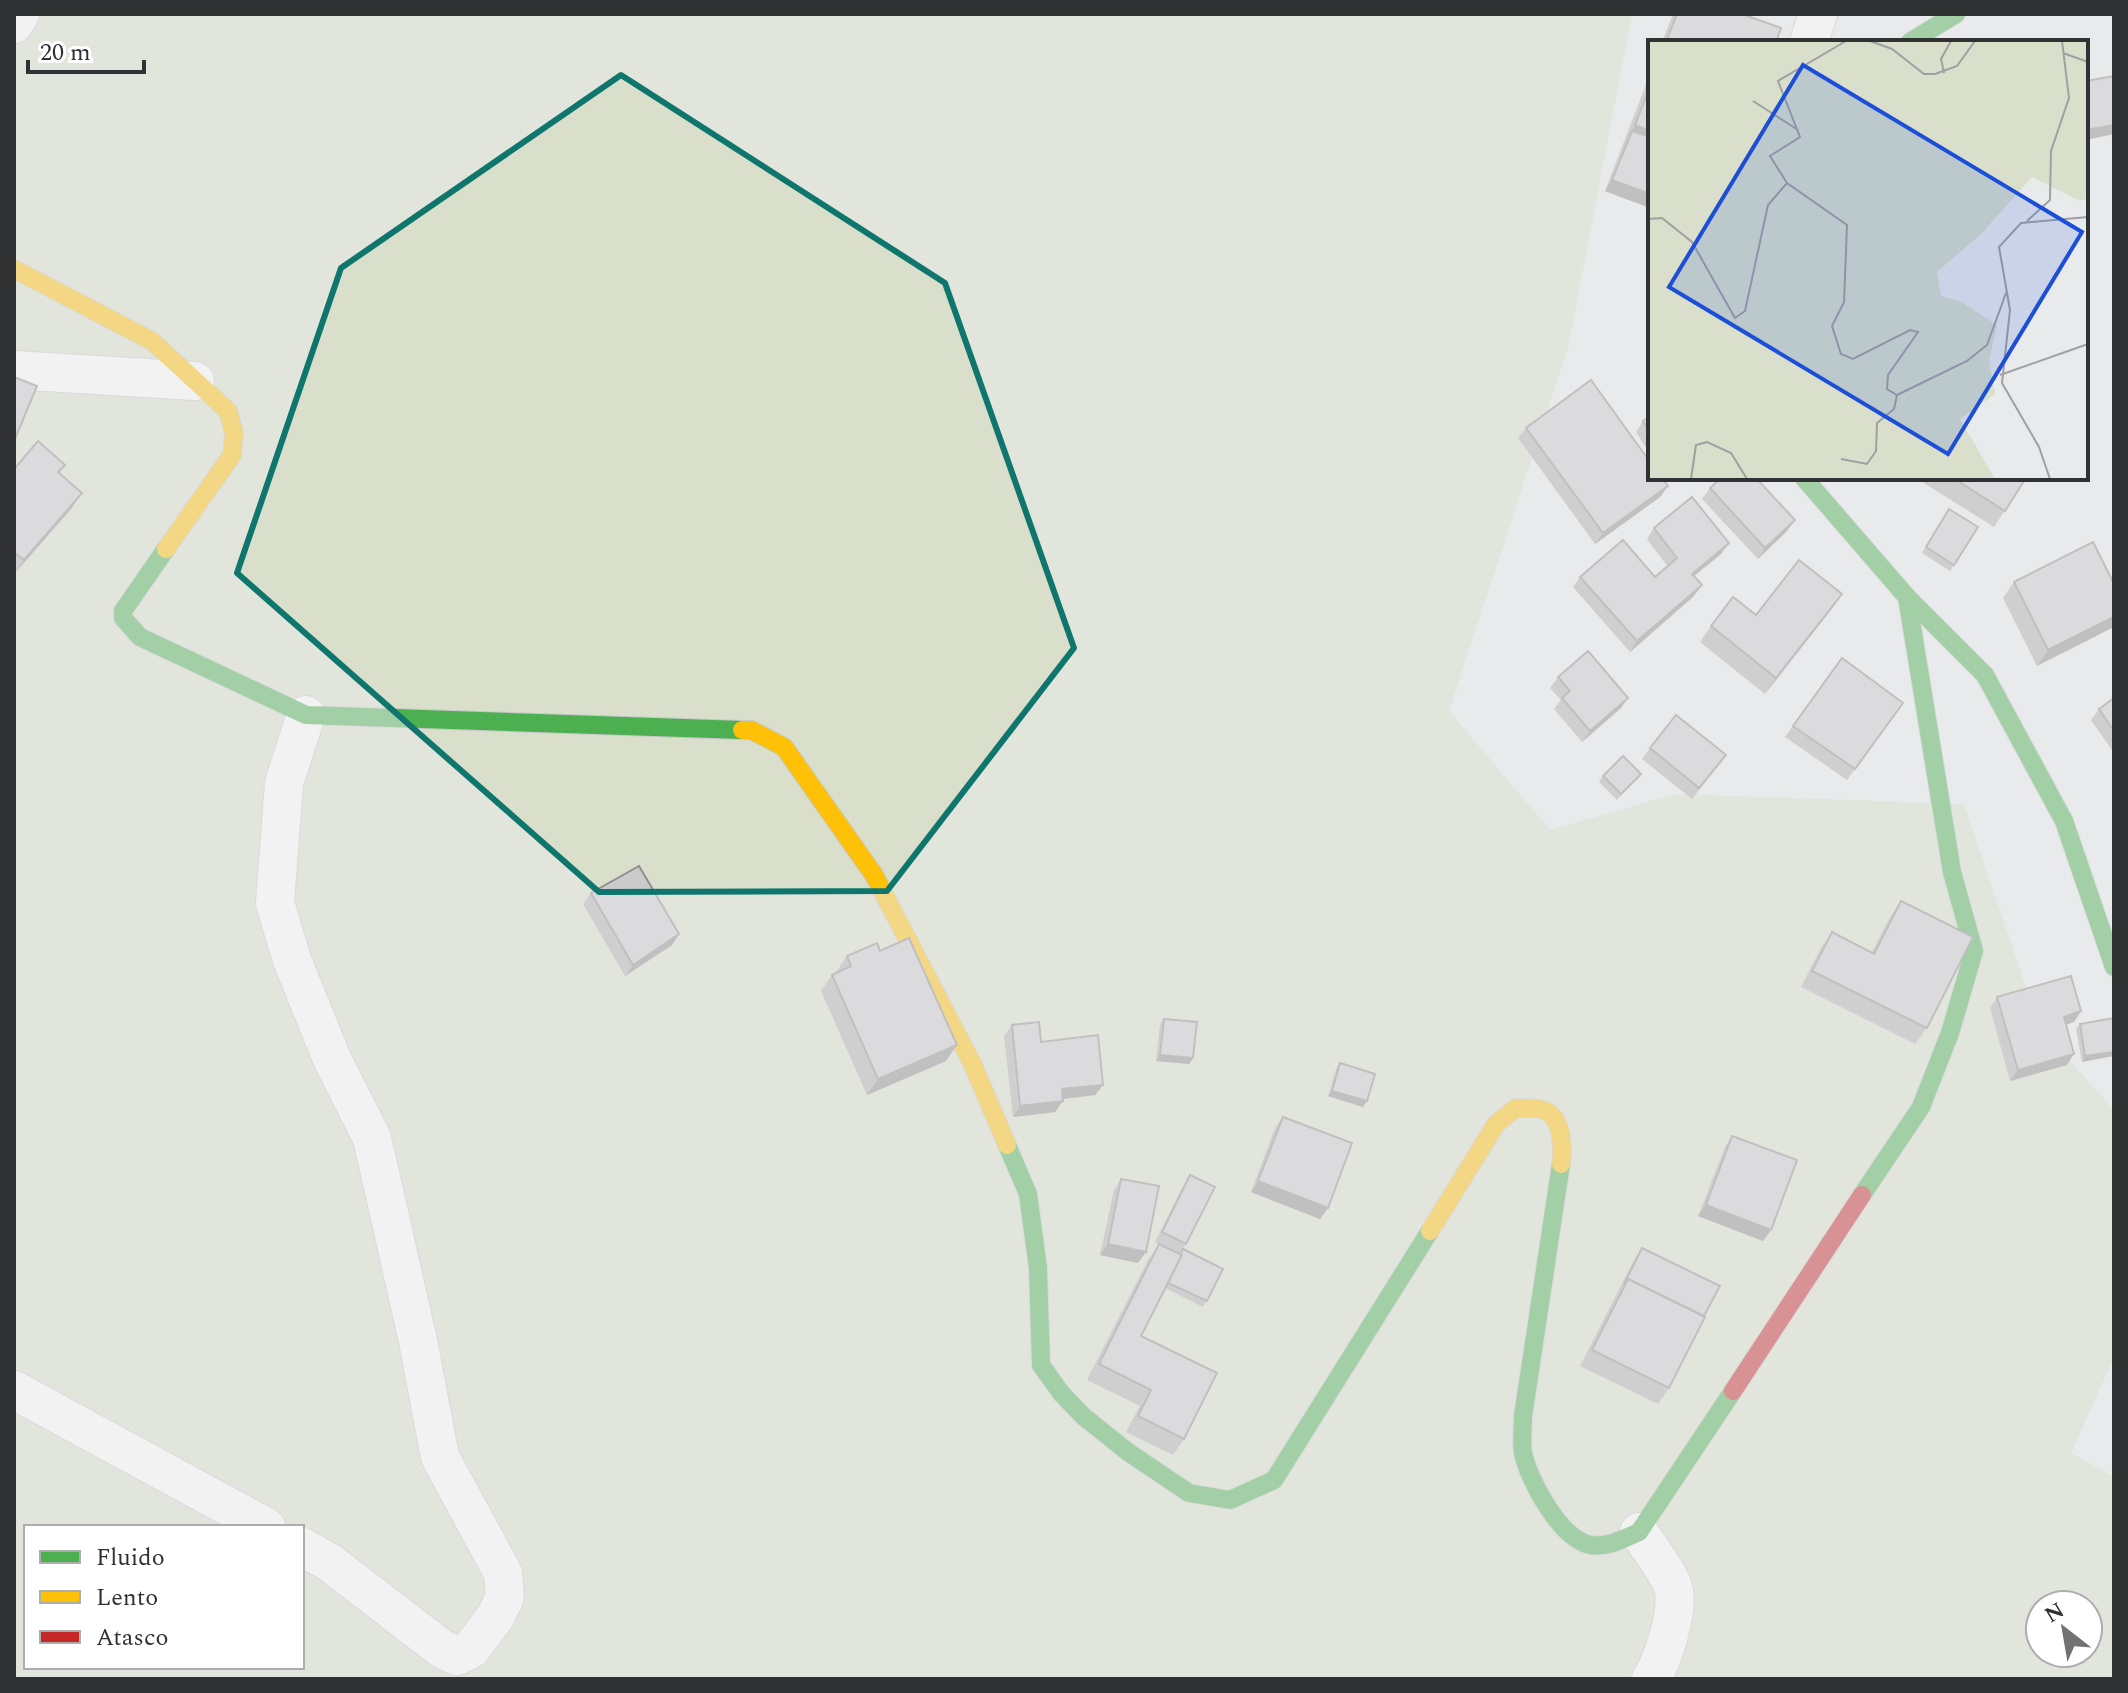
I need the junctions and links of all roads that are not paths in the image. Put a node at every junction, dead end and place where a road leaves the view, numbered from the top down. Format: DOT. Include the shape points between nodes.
graph roads {
  1 [pos="20,14"];
  2 [pos="1818,14"];
  3 [pos="1956,14"];
  4 [pos="14,24"];
  5 [pos="1810,40"];
  6 [pos="1913,40"];
  7 [pos="14,269"];
  8 [pos="14,370"];
  9 [pos="195,381"];
  10 [pos="1806,480"];
  11 [pos="1907,597"];
  12 [pos="306,715"];
  13 [pos="2114,967"];
  14 [pos="14,1390"];
  15 [pos="262,1525"];
  16 [pos="1639,1532"];
  17 [pos="304,1548"];
  18 [pos="1651,1679"];
  1 -- 4 [label="street"];
  2 -- 5 [label="street"];
  3 -- 6 [label="street"];
  7 -- 9 [label="street" via="152,341"];
  8 -- 9 [label="street"];
  9 -- 12 [label="street" via="228,411 234,424 232,455 123,618 140,637"];
  10 -- 11 [label="street"];
  11 -- 13 [label="street" via="1985,675 2064,821"];
  11 -- 16 [label="street" via="1952,872 1974,951 1921,1107"];
  12 -- 16 [label="street" via="751,730 784,747 874,875 973,1065 1028,1194 1038,1268 1041,1365 1083,1416 1189,1493 1230,1500 1274,1480 1496,1124 1516,1108 1545,1110 1556,1120 1563,1149 1523,1416 1523,1453 1546,1505 1566,1532 1591,1545"];
  12 -- 17 [label="street" via="284,783 275,903 332,1059 372,1138 440,1457 503,1573 505,1597 471,1649 457,1656"];
  14 -- 15 [label="street"];
  16 -- 18 [label="street" via="1674,1588 1672,1624 1661,1665"];
}
